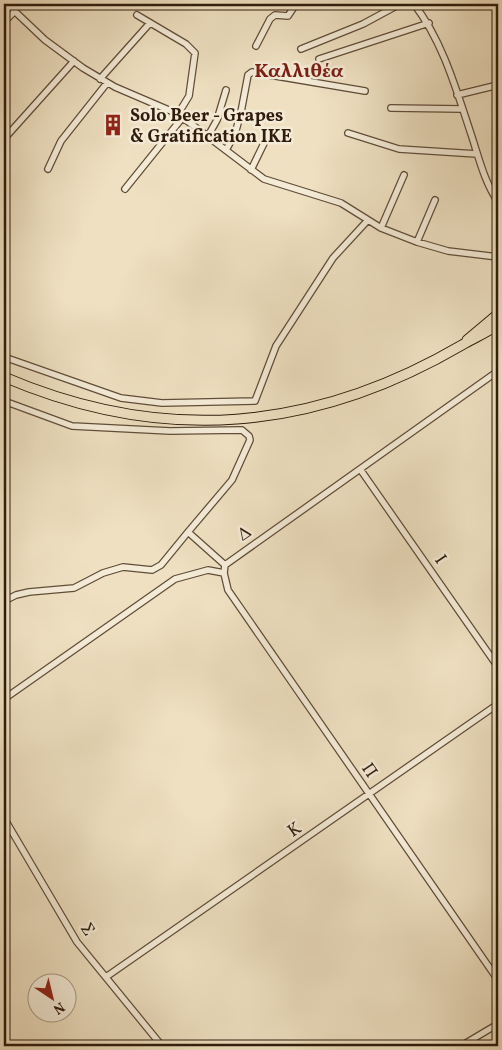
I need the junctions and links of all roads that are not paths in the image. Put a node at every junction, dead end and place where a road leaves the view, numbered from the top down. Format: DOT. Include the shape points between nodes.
graph roads {
  1 [pos="7,4"];
  2 [pos="296,4"];
  3 [pos="400,4"];
  4 [pos="414,4"];
  5 [pos="14,11"];
  6 [pos="137,15"];
  7 [pos="4,22"];
  8 [pos="150,23"];
  9 [pos="429,23"];
  10 [pos="256,46"];
  11 [pos="301,49"];
  12 [pos="319,59"];
  13 [pos="74,61"];
  14 [pos="100,78"];
  15 [pos="107,83"];
  16 [pos="498,85"];
  17 [pos="226,90"];
  18 [pos="365,91"];
  19 [pos="458,95"];
  20 [pos="390,108"];
  21 [pos="462,110"];
  22 [pos="181,116"];
  23 [pos="269,133"];
  24 [pos="348,133"];
  25 [pos="208,136"];
  26 [pos="4,138"];
  27 [pos="226,150"];
  28 [pos="477,154"];
  29 [pos="48,169"];
  30 [pos="251,170"];
  31 [pos="404,174"];
  32 [pos="125,188"];
  33 [pos="436,200"];
  34 [pos="498,202"];
  35 [pos="368,220"];
  36 [pos="381,228"];
  37 [pos="417,242"];
  38 [pos="498,257"];
  39 [pos="498,314"];
  40 [pos="498,325"];
  41 [pos="464,344"];
  42 [pos="4,357"];
  43 [pos="498,371"];
  44 [pos="4,377"];
  45 [pos="4,401"];
  46 [pos="360,469"];
  47 [pos="188,532"];
  48 [pos="225,565"];
  49 [pos="224,573"];
  50 [pos="4,601"];
  51 [pos="498,667"];
  52 [pos="4,699"];
  53 [pos="498,704"];
  54 [pos="369,795"];
  55 [pos="4,818"];
  56 [pos="106,977"];
  57 [pos="498,980"];
  58 [pos="498,1024"];
  59 [pos="162,1046"];
  60 [pos="461,1046"];
  1 -- 5 [label="street"];
  2 -- 10 [label="street" via="288,16 275,15 270,19"];
  3 -- 11 [label="street" via="363,24"];
  4 -- 9 [label="street"];
  5 -- 7 [label="street"];
  5 -- 13 [label="street"];
  6 -- 8 [label="street"];
  8 -- 14 [label="street"];
  8 -- 22 [label="street" via="195,53"];
  9 -- 12 [label="street"];
  9 -- 19 [label="street"];
  13 -- 14 [label="street"];
  13 -- 26 [label="street"];
  14 -- 15 [label="street"];
  15 -- 22 [label="street"];
  15 -- 29 [label="street" via="61,141"];
  16 -- 19 [label="street"];
  17 -- 25 [label="street" via="217,120"];
  18 -- 27 [label="street" via="252,72 248,75 234,134"];
  19 -- 21 [label="street"];
  20 -- 21 [label="street"];
  21 -- 28 [label="street"];
  22 -- 25 [label="street"];
  22 -- 32 [label="street"];
  23 -- 30 [label="street"];
  24 -- 28 [label="street" via="399,150"];
  25 -- 27 [label="street"];
  27 -- 30 [label="street"];
  28 -- 34 [label="street" via="483,174"];
  30 -- 35 [label="street" via="264,180 341,203"];
  31 -- 36 [label="street"];
  33 -- 37 [label="street"];
  35 -- 36 [label="street"];
  35 -- 42 [label="street" via="333,258 276,346 255,401 162,404 121,398"];
  36 -- 37 [label="street"];
  37 -- 38 [label="street" via="448,251"];
  39 -- 41 [label="main road"];
  40 -- 41 [label="main road"];
  41 -- 44 [label="main road" via="404,376 361,393 298,411 246,419 203,422 158,419 96,408 36,391"];
  43 -- 46 [label="street, Δ"];
  45 -- 47 [label="street" via="72,426 170,432 242,430 250,440 232,480"];
  46 -- 48 [label="street, Δ"];
  46 -- 51 [label="street, Ι"];
  47 -- 48 [label="street"];
  47 -- 50 [label="street" via="161,565 152,570 123,567 74,588 29,592"];
  48 -- 49 [label="street"];
  49 -- 52 [label="street" via="208,570 175,579"];
  49 -- 54 [label="street, Π" via="228,590"];
  53 -- 54 [label="street, Κ"];
  54 -- 56 [label="street, Κ"];
  54 -- 57 [label="street, Π"];
  55 -- 56 [label="street, Σ" via="77,942"];
  56 -- 59 [label="street, Σ"];
  58 -- 60 [label="street"];
}
